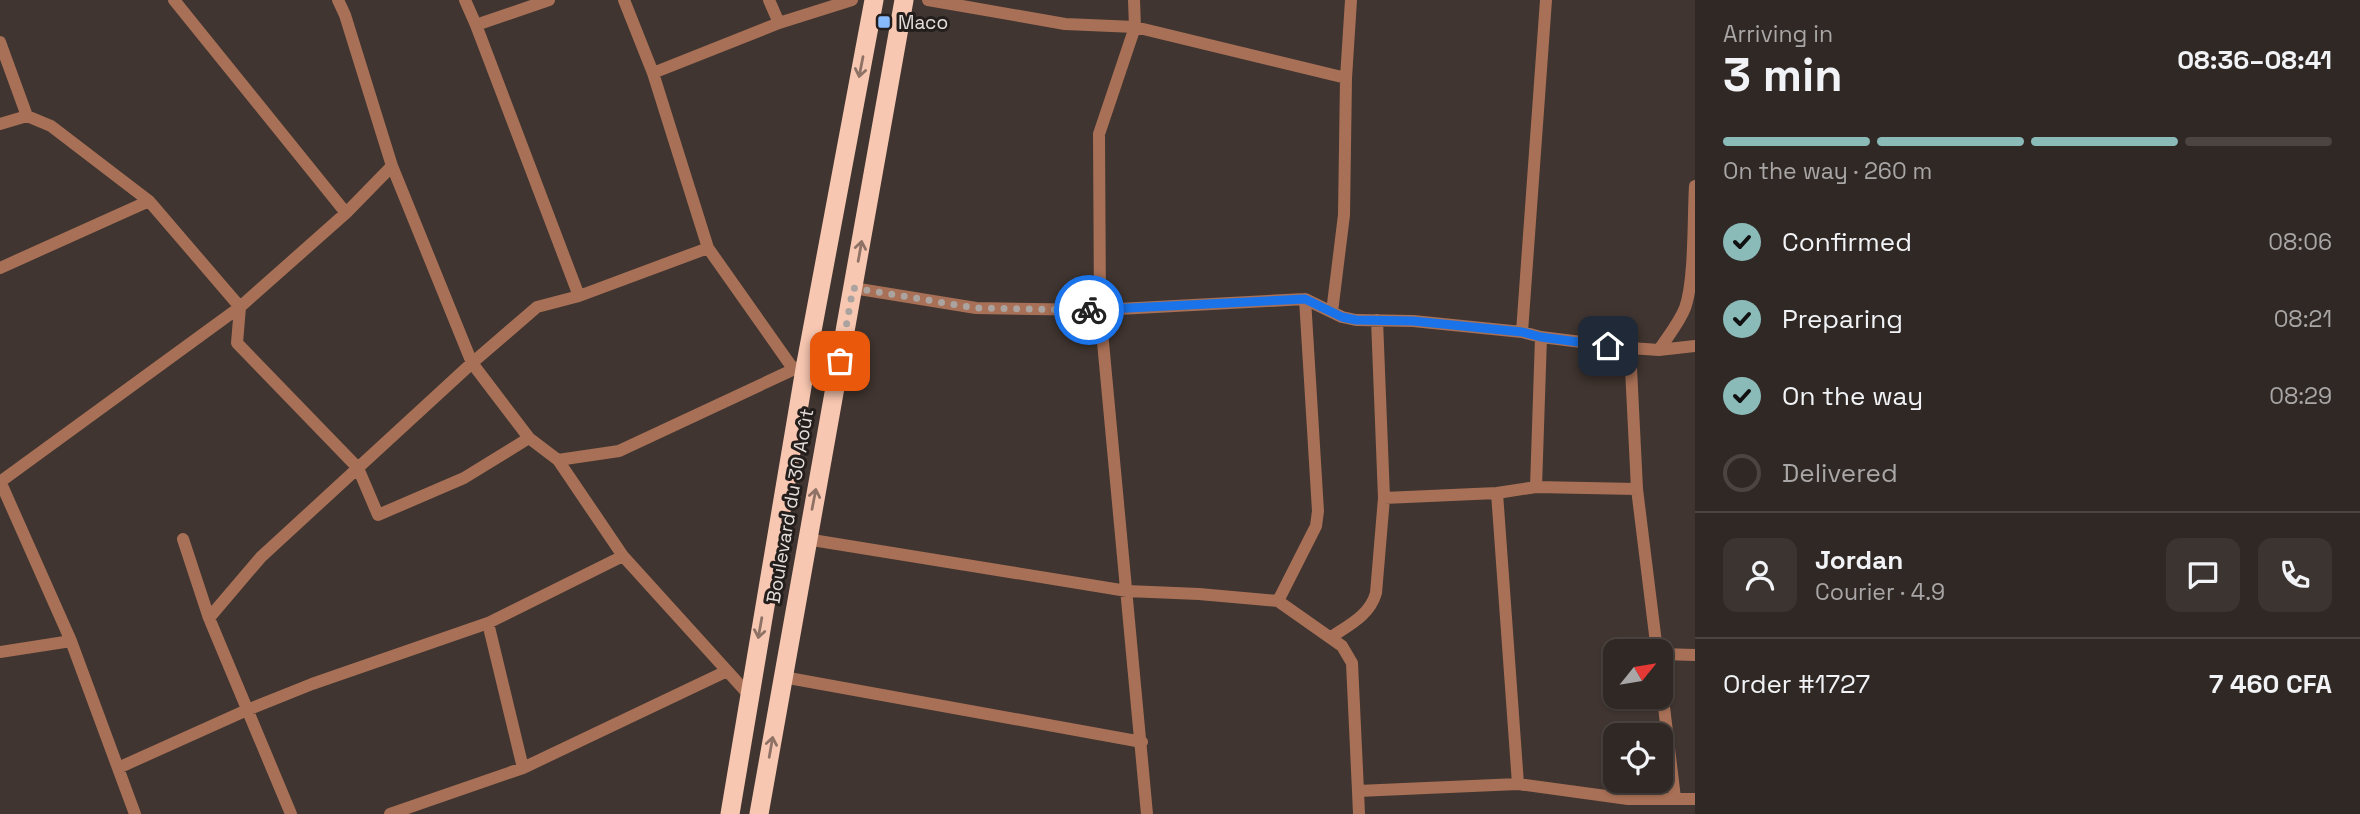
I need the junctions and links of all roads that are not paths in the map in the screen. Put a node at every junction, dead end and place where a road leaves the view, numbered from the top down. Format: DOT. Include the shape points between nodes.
graph roads {
  1 [pos="174,0"];
  2 [pos="338,0"];
  3 [pos="464,0"];
  4 [pos="549,0"];
  5 [pos="624,0"];
  6 [pos="769,0"];
  7 [pos="852,0"];
  8 [pos="874,0"];
  9 [pos="904,0"];
  10 [pos="928,0"];
  11 [pos="1134,0"];
  12 [pos="1351,0"];
  13 [pos="1546,0"];
  14 [pos="779,23"];
  15 [pos="477,25"];
  16 [pos="1135,27"];
  17 [pos="0,42"];
  18 [pos="653,73"];
  19 [pos="1346,78"];
  20 [pos="27,116"];
  21 [pos="0,124"];
  22 [pos="392,166"];
  23 [pos="1695,186"];
  24 [pos="149,201"];
  25 [pos="346,213"];
  26 [pos="708,248"];
  27 [pos="0,268"];
  28 [pos="853,288"];
  29 [pos="579,296"];
  30 [pos="1305,299"];
  31 [pos="240,307"];
  32 [pos="1100,310"];
  33 [pos="1332,312"];
  34 [pos="1377,320"];
  35 [pos="1522,332"];
  36 [pos="1541,337"];
  37 [pos="1695,346"];
  38 [pos="1630,348"];
  39 [pos="1659,350"];
  40 [pos="472,363"];
  41 [pos="800,366"];
  42 [pos="528,438"];
  43 [pos="558,460"];
  44 [pos="358,468"];
  45 [pos="0,482"];
  46 [pos="1536,487"];
  47 [pos="1637,489"];
  48 [pos="1496,493"];
  49 [pos="1384,498"];
  50 [pos="183,539"];
  51 [pos="806,539"];
  52 [pos="623,556"];
  53 [pos="1127,591"];
  54 [pos="1278,601"];
  55 [pos="209,618"];
  56 [pos="488,622"];
  57 [pos="1331,637"];
  58 [pos="1657,639"];
  59 [pos="71,641"];
  60 [pos="0,652"];
  61 [pos="1673,653"];
  62 [pos="1695,655"];
  63 [pos="727,671"];
  64 [pos="783,677"];
  65 [pos="749,695"];
  66 [pos="1664,709"];
  67 [pos="247,710"];
  68 [pos="1142,742"];
  69 [pos="118,768"];
  70 [pos="523,768"];
  71 [pos="1518,785"];
  72 [pos="1359,791"];
  73 [pos="1675,798"];
  74 [pos="1695,799"];
  75 [pos="135,814"];
  76 [pos="292,814"];
  77 [pos="390,814"];
  78 [pos="730,814"];
  79 [pos="759,814"];
  80 [pos="1147,814"];
  81 [pos="1359,814"];
  1 -- 25 [label="street"];
  2 -- 22 [label="street"];
  3 -- 15 [label="street"];
  4 -- 15 [label="street"];
  5 -- 18 [label="street"];
  6 -- 14 [label="street"];
  7 -- 14 [label="street"];
  8 -- 41 [label="highway, Boulevard du 30 Août, one-way"];
  28 -- 9 [label="highway, Boulevard du 30 Août, one-way"];
  10 -- 16 [label="street" via="1065,24"];
  11 -- 16 [label="street"];
  12 -- 19 [label="street"];
  13 -- 35 [label="street"];
  14 -- 18 [label="street"];
  15 -- 29 [label="street"];
  16 -- 19 [label="street"];
  16 -- 32 [label="street" via="1099,134"];
  17 -- 20 [label="street"];
  18 -- 26 [label="street"];
  19 -- 33 [label="street" via="1344,215"];
  20 -- 21 [label="street"];
  20 -- 24 [label="street" via="51,126"];
  22 -- 25 [label="street"];
  22 -- 40 [label="street"];
  23 -- 39 [label="street" via="1686,304"];
  24 -- 27 [label="street"];
  24 -- 31 [label="street"];
  25 -- 31 [label="street"];
  26 -- 29 [label="street"];
  26 -- 41 [label="street"];
  28 -- 32 [label="street" via="976,308"];
  51 -- 28 [label="highway, Boulevard du 30 Août, one-way"];
  29 -- 40 [label="street" via="537,307"];
  30 -- 32 [label="street"];
  30 -- 33 [label="street"];
  30 -- 54 [label="street" via="1318,511 1313,534"];
  31 -- 44 [label="street" via="237,343"];
  31 -- 45 [label="street"];
  32 -- 53 [label="street"];
  33 -- 34 [label="street" via="1349,319"];
  34 -- 35 [label="street"];
  34 -- 49 [label="street"];
  35 -- 36 [label="street"];
  36 -- 38 [label="street"];
  36 -- 46 [label="street"];
  37 -- 39 [label="street"];
  38 -- 39 [label="street"];
  38 -- 47 [label="street"];
  40 -- 42 [label="street"];
  40 -- 44 [label="street"];
  41 -- 43 [label="street" via="619,450"];
  41 -- 65 [label="highway, Boulevard du 30 Août, one-way"];
  42 -- 43 [label="street"];
  42 -- 44 [label="street" via="464,478 378,515"];
  43 -- 52 [label="street"];
  44 -- 55 [label="street" via="261,557"];
  45 -- 59 [label="street"];
  46 -- 47 [label="street"];
  46 -- 48 [label="street"];
  47 -- 58 [label="street"];
  48 -- 49 [label="street"];
  48 -- 71 [label="street"];
  49 -- 57 [label="street" via="1373,604"];
  50 -- 55 [label="street"];
  51 -- 53 [label="street"];
  51 -- 64 [label="highway, Boulevard du 30 Août"];
  52 -- 56 [label="street"];
  52 -- 63 [label="street"];
  53 -- 54 [label="street"];
  53 -- 68 [label="street"];
  54 -- 57 [label="street"];
  55 -- 67 [label="street"];
  56 -- 67 [label="street"];
  56 -- 70 [label="street"];
  57 -- 72 [label="street" via="1352,663"];
  59 -- 60 [label="street"];
  59 -- 69 [label="street"];
  61 -- 62 [label="street"];
  63 -- 65 [label="street"];
  63 -- 70 [label="street"];
  64 -- 68 [label="street"];
  79 -- 64 [label="highway, Boulevard du 30 Août, one-way"];
  65 -- 78 [label="highway, Boulevard du 30 Août"];
  66 -- 73 [label="street"];
  67 -- 69 [label="street"];
  67 -- 76 [label="street"];
  68 -- 80 [label="street"];
  69 -- 75 [label="street"];
  70 -- 77 [label="street"];
  71 -- 72 [label="street"];
  71 -- 73 [label="street" via="1628,799"];
  72 -- 81 [label="street"];
  73 -- 74 [label="street"];
}
